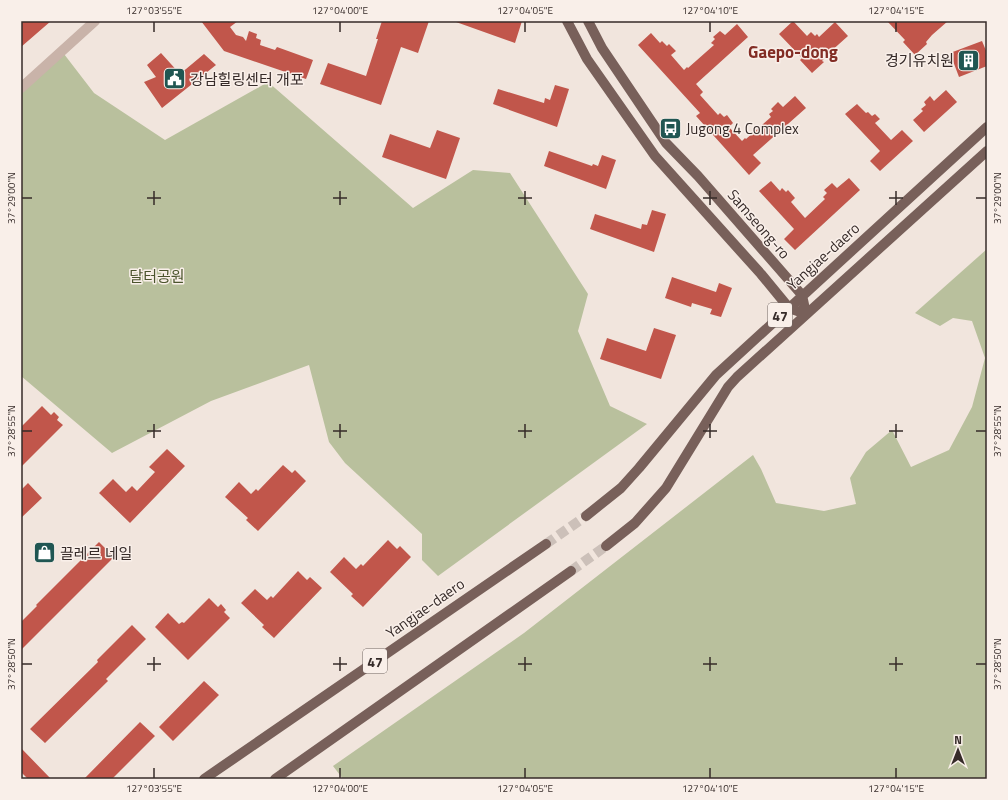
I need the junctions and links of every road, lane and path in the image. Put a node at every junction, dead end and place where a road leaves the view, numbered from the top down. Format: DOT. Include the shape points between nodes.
graph roads {
  1 [pos="95,21"];
  2 [pos="567,21"];
  3 [pos="588,21"];
  4 [pos="21,88"];
  5 [pos="987,127"];
  6 [pos="987,151"];
  7 [pos="802,295"];
  8 [pos="789,308"];
  9 [pos="806,314"];
  10 [pos="586,516"];
  11 [pos="546,544"];
  12 [pos="606,546"];
  13 [pos="571,572"];
  14 [pos="204,779"];
  15 [pos="275,779"];
  1 -- 4 [label="street"];
  2 -- 8 [label="main road" via="587,60 655,156"];
  3 -- 7 [label="main road, Samseong-ro" via="602,48 666,143"];
  5 -- 7 [label="main road, Yangjae-daero / 47"];
  6 -- 9 [label="main road, Yangjae-daero / 47"];
  7 -- 8 [label="main road, Yangjae-daero / 47"];
  7 -- 9 [label="main road, Samseong-ro"];
  8 -- 9 [label="main road"];
  8 -- 10 [label="main road, Yangjae-daero / 47" via="716,374 621,488"];
  9 -- 12 [label="main road, Yangjae-daero / 47" via="736,376 666,488 635,523"];
  11 -- 14 [label="main road, Yangjae-daero / 47"];
  13 -- 15 [label="main road, 47"];
}
